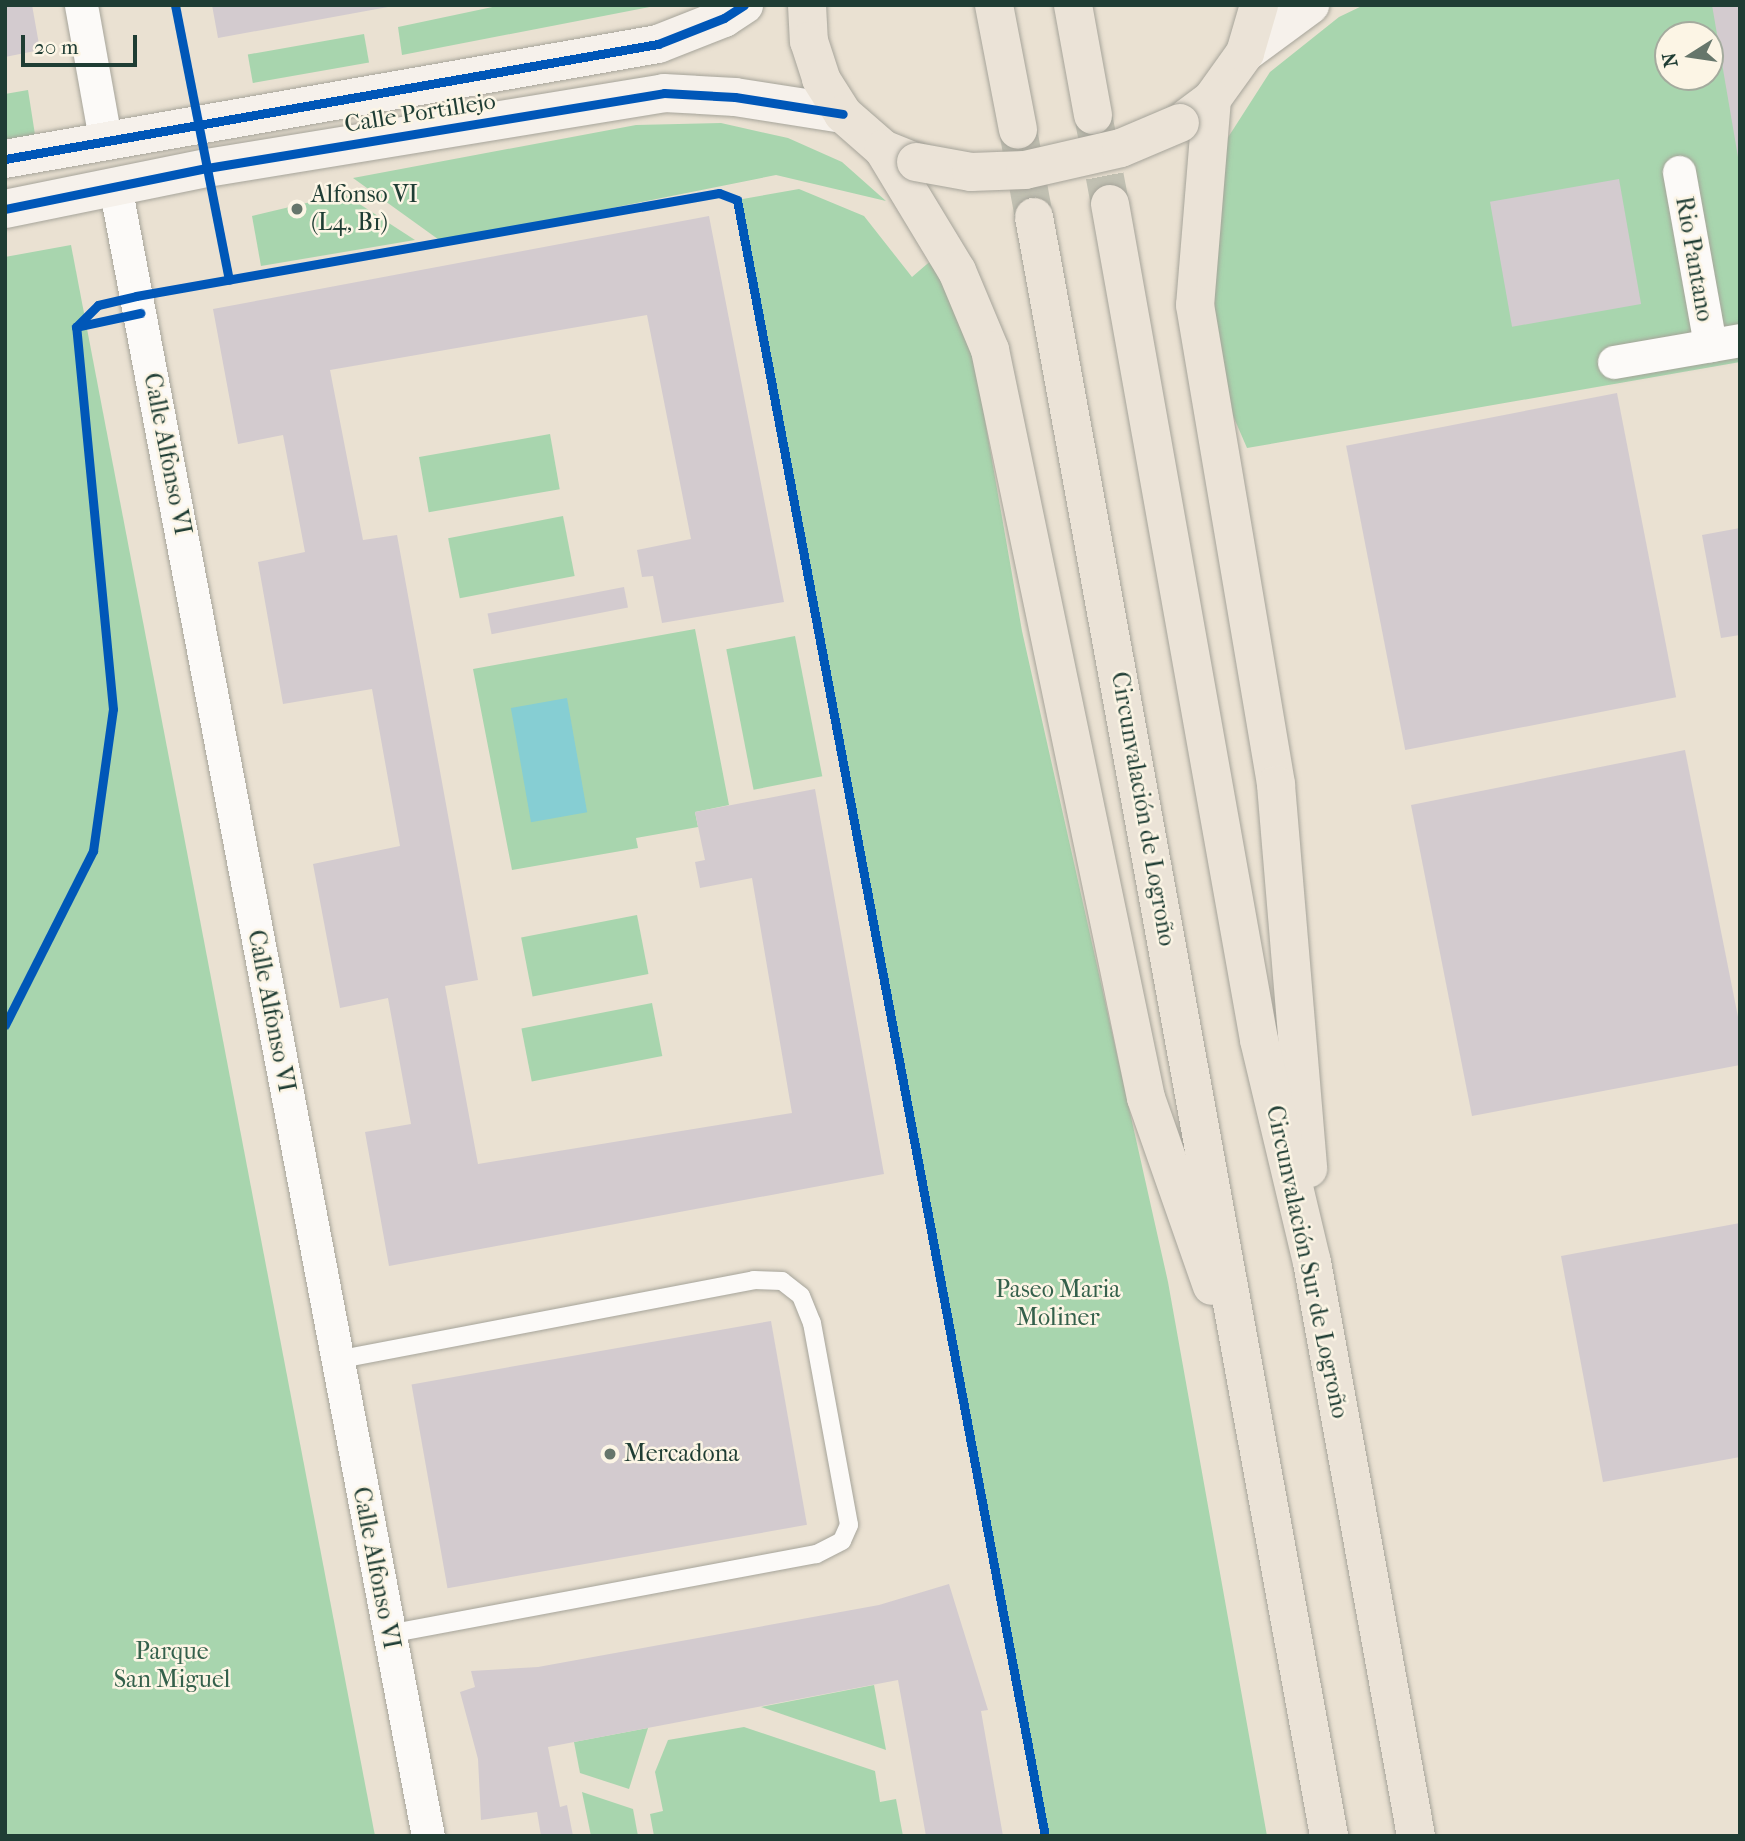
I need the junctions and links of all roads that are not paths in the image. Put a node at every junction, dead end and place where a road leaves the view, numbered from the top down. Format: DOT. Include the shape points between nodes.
graph roads {
  1 [pos="81,5"];
  2 [pos="744,5"];
  3 [pos="807,5"];
  4 [pos="995,5"];
  5 [pos="1073,5"];
  6 [pos="1259,5"];
  7 [pos="1310,5"];
  8 [pos="1245,53"];
  9 [pos="1212,99"];
  10 [pos="843,114"];
  11 [pos="1093,115"];
  12 [pos="1018,130"];
  13 [pos="105,139"];
  14 [pos="900,156"];
  15 [pos="5,159"];
  16 [pos="1679,172"];
  17 [pos="115,186"];
  18 [pos="1110,204"];
  19 [pos="5,209"];
  20 [pos="1034,217"];
  21 [pos="1725,343"];
  22 [pos="1614,362"];
  23 [pos="1312,1262"];
  24 [pos="336,1360"];
  25 [pos="1252,1402"];
  26 [pos="388,1634"];
  27 [pos="428,1836"];
  28 [pos="1329,1836"];
  29 [pos="1416,1836"];
  1 -- 13 [label="street"];
  2 -- 13 [label="main road, Calle Portillejo" via="724,18 658,44"];
  3 -- 10 [label="main road" via="809,41 817,66"];
  4 -- 12 [label="main road"];
  5 -- 11 [label="main road"];
  6 -- 8 [label="main road"];
  7 -- 8 [label="main road"];
  8 -- 9 [label="main road"];
  9 -- 14 [label="main road, bridge" via="1180,123 1121,148 1025,170 971,172"];
  9 -- 23 [label="main road" via="1195,305 1276,785 1305,1103"];
  10 -- 14 [label="main road"];
  10 -- 17 [label="main road, Calle Portillejo" via="735,97 664,93"];
  13 -- 15 [label="main road, Calle Portillejo"];
  14 -- 25 [label="main road" via="990,350 1146,1098"];
  16 -- 21 [label="street, Rio Pantano"];
  17 -- 19 [label="main road, Calle Portillejo"];
  17 -- 24 [label="street, Calle Alfonso VI"];
  18 -- 23 [label="main road, Circunvalación Sur de Logroño" via="1259,1040"];
  20 -- 25 [label="main road, Circunvalación de Logroño"];
  21 -- 22 [label="street"];
  23 -- 29 [label="main road, Circunvalación Sur de Logroño"];
  24 -- 26 [label="street, Calle Alfonso VI"];
  24 -- 26 [label="lane" via="754,1280 782,1281 801,1296 812,1324 849,1525 842,1541 816,1554"];
  25 -- 28 [label="main road"];
  26 -- 27 [label="street, Calle Alfonso VI"];
}
